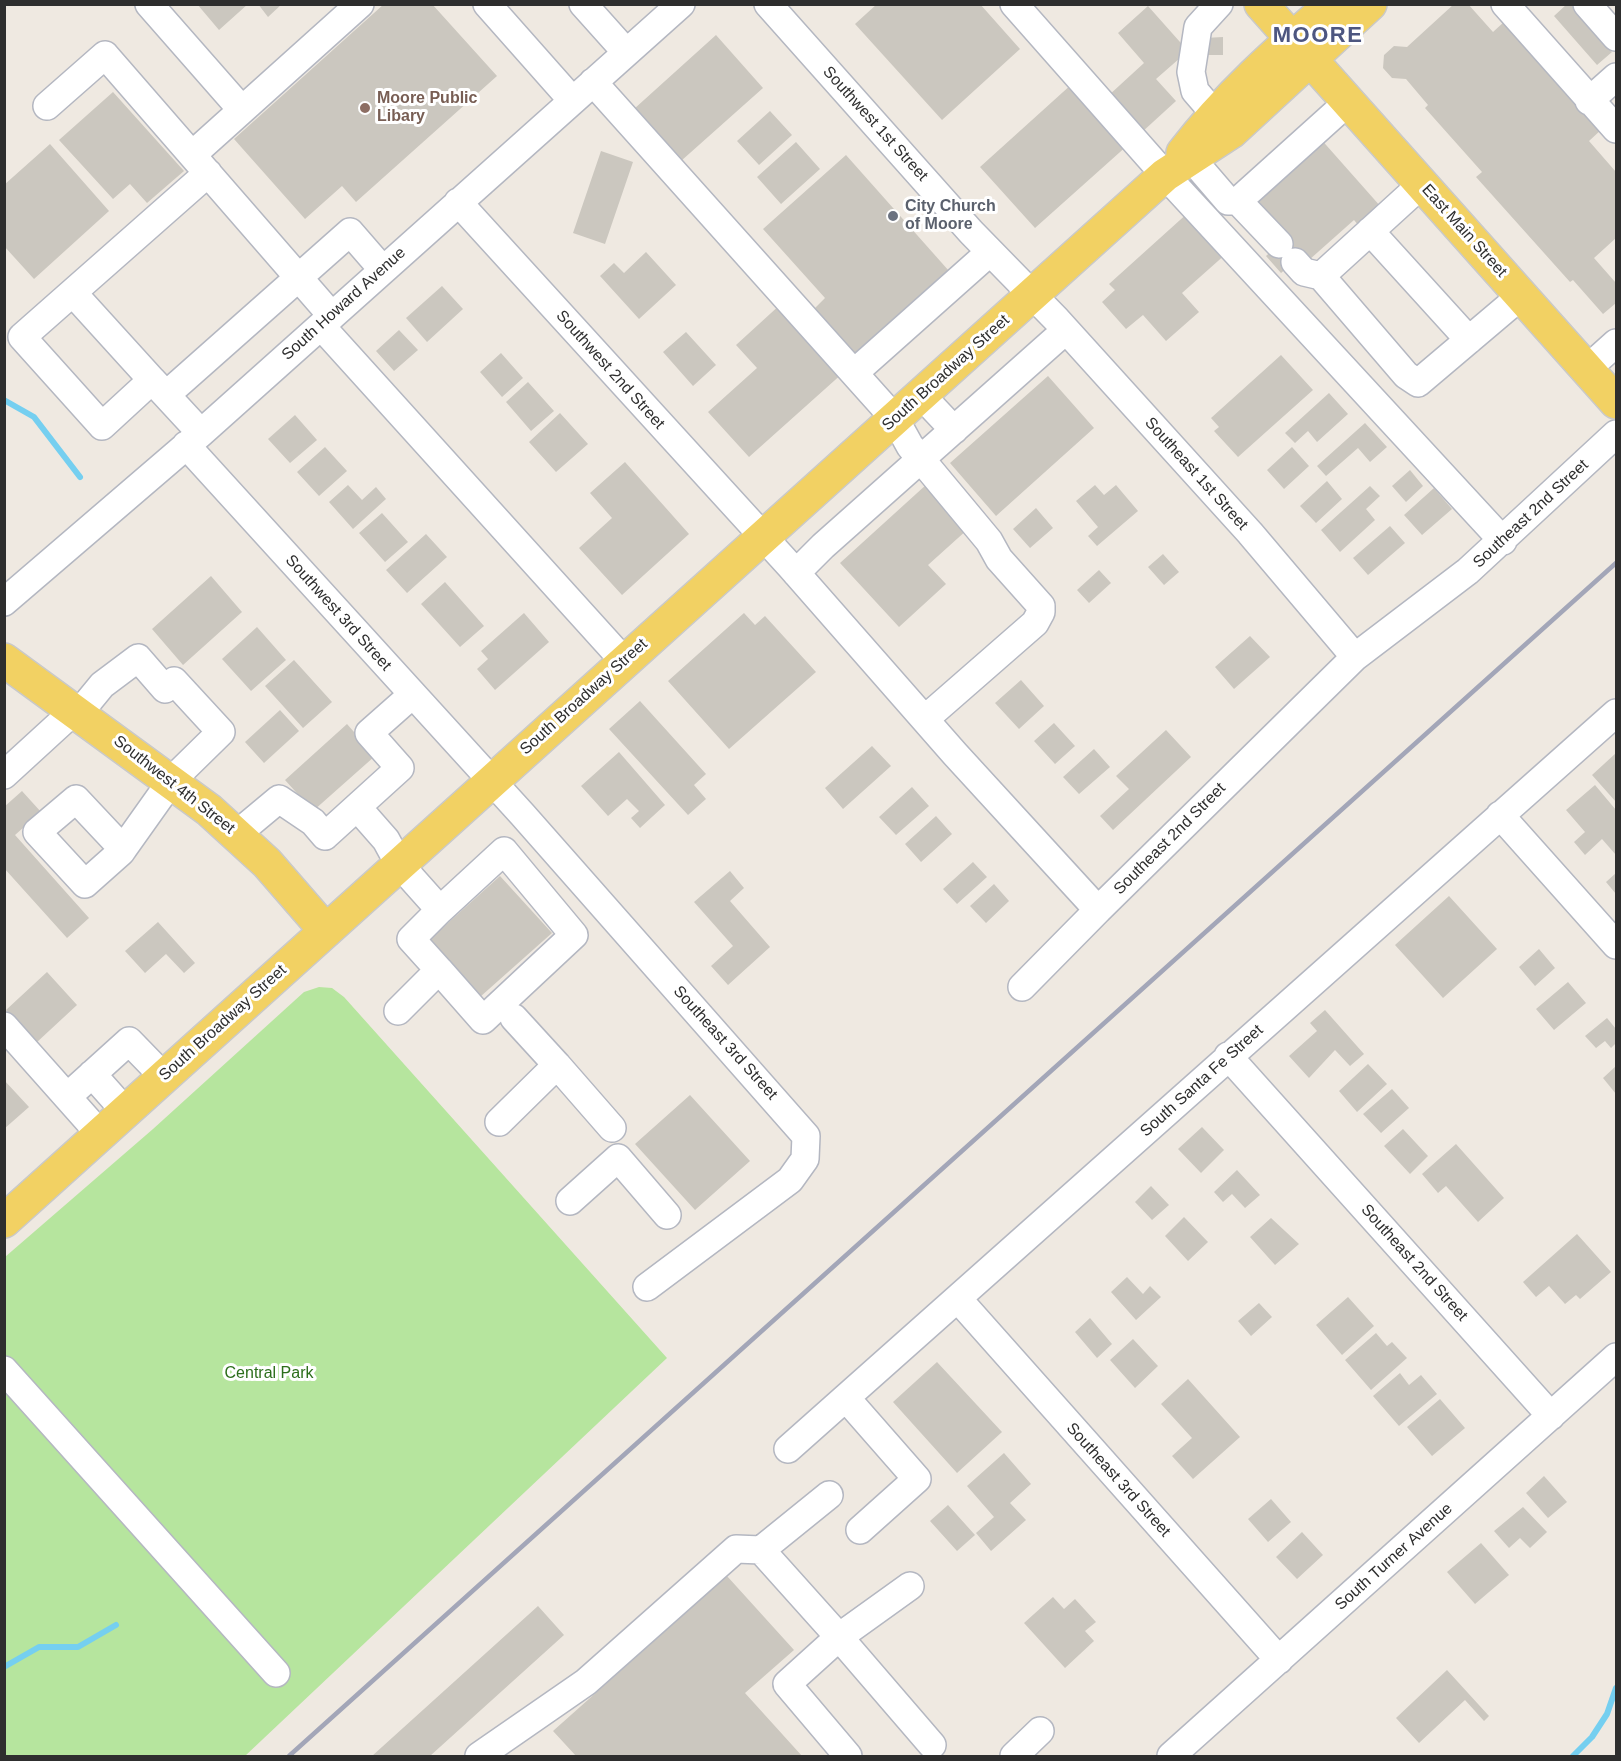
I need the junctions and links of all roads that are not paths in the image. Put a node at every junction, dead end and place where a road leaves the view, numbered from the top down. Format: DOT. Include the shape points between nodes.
graph roads {
  1 [pos="149,4"];
  2 [pos="360,4"];
  3 [pos="487,4"];
  4 [pos="583,4"];
  5 [pos="768,4"];
  6 [pos="1014,4"];
  7 [pos="1219,4"];
  8 [pos="1262,4"];
  9 [pos="1332,4"];
  10 [pos="1370,4"];
  11 [pos="1505,4"];
  12 [pos="1587,4"];
  13 [pos="678,5"];
  14 [pos="1617,37"];
  15 [pos="1301,49"];
  16 [pos="626,52"];
  17 [pos="1617,77"];
  18 [pos="593,82"];
  19 [pos="572,100"];
  20 [pos="1589,101"];
  21 [pos="1348,102"];
  22 [pos="47,106"];
  23 [pos="242,110"];
  24 [pos="1214,113"];
  25 [pos="1617,129"];
  26 [pos="200,164"];
  27 [pos="1178,167"];
  28 [pos="1422,184"];
  29 [pos="1238,201"];
  30 [pos="458,202"];
  31 [pos="1370,231"];
  32 [pos="990,252"];
  33 [pos="383,270"];
  34 [pos="1321,276"];
  35 [pos="299,278"];
  36 [pos="73,293"];
  37 [pos="1032,296"];
  38 [pos="1522,296"];
  39 [pos="326,320"];
  40 [pos="1066,330"];
  41 [pos="1469,340"];
  42 [pos="1617,343"];
  43 [pos="1587,369"];
  44 [pos="854,373"];
  45 [pos="159,387"];
  46 [pos="921,395"];
  47 [pos="1617,402"];
  48 [pos="895,419"];
  49 [pos="954,430"];
  50 [pos="1617,434"];
  51 [pos="193,439"];
  52 [pos="921,459"];
  53 [pos="762,537"];
  54 [pos="1503,542"];
  55 [pos="796,573"];
  56 [pos="10,586"];
  57 [pos="1355,657"];
  58 [pos="4,660"];
  59 [pos="624,661"];
  60 [pos="412,694"];
  61 [pos="77,712"];
  62 [pos="1617,713"];
  63 [pos="925,719"];
  64 [pos="4,775"];
  65 [pos="172,780"];
  66 [pos="491,781"];
  67 [pos="357,807"];
  68 [pos="1500,815"];
  69 [pos="237,834"];
  70 [pos="123,849"];
  71 [pos="399,864"];
  72 [pos="568,866"];
  73 [pos="540,894"];
  74 [pos="440,910"];
  75 [pos="1098,910"];
  76 [pos="326,931"];
  77 [pos="1617,945"];
  78 [pos="439,970"];
  79 [pos="1022,987"];
  80 [pos="398,1011"];
  81 [pos="514,1018"];
  82 [pos="4,1026"];
  83 [pos="1228,1056"];
  84 [pos="557,1065"];
  85 [pos="92,1074"];
  86 [pos="164,1076"];
  87 [pos="67,1097"];
  88 [pos="125,1111"];
  89 [pos="498,1122"];
  90 [pos="612,1128"];
  91 [pos="100,1134"];
  92 [pos="570,1201"];
  93 [pos="667,1215"];
  94 [pos="4,1221"];
  95 [pos="647,1287"];
  96 [pos="958,1299"];
  97 [pos="1617,1357"];
  98 [pos="4,1370"];
  99 [pos="846,1398"];
  100 [pos="1551,1416"];
  101 [pos="788,1449"];
  102 [pos="829,1495"];
  103 [pos="860,1530"];
  104 [pos="761,1550"];
  105 [pos="910,1586"];
  106 [pos="839,1637"];
  107 [pos="1279,1660"];
  108 [pos="276,1673"];
  109 [pos="1040,1731"];
  110 [pos="932,1745"];
  111 [pos="489,1754"];
  112 [pos="848,1756"];
  113 [pos="1014,1756"];
  114 [pos="1171,1756"];
  1 -- 23 [label="street"];
  2 -- 23 [label="street"];
  3 -- 19 [label="street"];
  4 -- 16 [label="street"];
  5 -- 32 [label="street, Southwest 1st Street"];
  6 -- 27 [label="street"];
  7 -- 24 [label="street" via="1198,27 1191,72 1195,91"];
  8 -- 15 [label="main road, East Main Street"];
  9 -- 15 [label="main road"];
  10 -- 15 [label="main road"];
  11 -- 20 [label="street"];
  12 -- 14 [label="street"];
  13 -- 16 [label="street, South Howard Avenue"];
  15 -- 21 [label="main road, East Main Street"];
  15 -- 24 [label="main road, South Broadway Street"];
  15 -- 27 [label="main road, South Broadway Street" via="1230,132"];
  16 -- 18 [label="street, South Howard Avenue"];
  17 -- 20 [label="street"];
  18 -- 19 [label="street, South Howard Avenue"];
  18 -- 44 [label="street"];
  19 -- 30 [label="street, South Howard Avenue"];
  20 -- 25 [label="street"];
  21 -- 28 [label="main road, East Main Street"];
  21 -- 29 [label="street"];
  22 -- 26 [label="street" via="105,55"];
  23 -- 26 [label="street"];
  24 -- 27 [label="main road, South Broadway Street"];
  26 -- 35 [label="street"];
  26 -- 36 [label="street"];
  27 -- 29 [label="street" via="1228,201"];
  27 -- 37 [label="main road, South Broadway Street"];
  27 -- 54 [label="street"];
  28 -- 31 [label="street"];
  28 -- 38 [label="main road, East Main Street"];
  29 -- 34 [label="street" via="1304,272"];
  30 -- 33 [label="street, South Howard Avenue"];
  30 -- 53 [label="street, Southwest 2nd Street"];
  31 -- 34 [label="street"];
  31 -- 41 [label="street"];
  32 -- 37 [label="street, Southwest 1st Street"];
  32 -- 44 [label="street"];
  33 -- 35 [label="street" via="350,232"];
  33 -- 39 [label="street, South Howard Avenue"];
  34 -- 41 [label="street" via="1406,375 1418,383"];
  35 -- 39 [label="street"];
  35 -- 45 [label="street"];
  36 -- 45 [label="street, Southwest 3rd Street"];
  36 -- 45 [label="street" via="22,337 102,426"];
  37 -- 40 [label="street, Southeast 1st Street"];
  37 -- 46 [label="main road, South Broadway Street"];
  38 -- 41 [label="street"];
  38 -- 43 [label="main road, East Main Street"];
  39 -- 51 [label="street, South Howard Avenue"];
  39 -- 59 [label="street"];
  40 -- 49 [label="street"];
  40 -- 57 [label="street, Southeast 1st Street" via="1250,533"];
  42 -- 43 [label="street"];
  43 -- 47 [label="main road, East Main Street"];
  44 -- 48 [label="street"];
  45 -- 51 [label="street, Southwest 3rd Street"];
  46 -- 48 [label="main road, South Broadway Street"];
  46 -- 49 [label="street"];
  48 -- 52 [label="street"];
  48 -- 53 [label="main road, South Broadway Street"];
  49 -- 52 [label="street"];
  50 -- 54 [label="street, Southeast 2nd Street"];
  51 -- 56 [label="street, South Howard Avenue"];
  51 -- 60 [label="street, Southwest 3rd Street"];
  52 -- 55 [label="street"];
  52 -- 63 [label="street" via="1041,606 1035,623"];
  53 -- 55 [label="street"];
  53 -- 59 [label="main road, South Broadway Street"];
  54 -- 57 [label="street, Southeast 2nd Street"];
  55 -- 63 [label="street"];
  57 -- 75 [label="street, Southeast 2nd Street"];
  58 -- 61 [label="main road, Southwest 4th Street"];
  59 -- 66 [label="main road, South Broadway Street"];
  60 -- 66 [label="street, Southwest 3rd Street"];
  60 -- 67 [label="street" via="369,733 400,768"];
  61 -- 64 [label="street"];
  61 -- 65 [label="main road, Southwest 4th Street"];
  61 -- 65 [label="street" via="102,685 138,658 165,689 174,681 221,732"];
  62 -- 68 [label="street, South Santa Fe Street"];
  63 -- 75 [label="street"];
  65 -- 69 [label="main road, Southwest 4th Street"];
  65 -- 70 [label="street"];
  66 -- 71 [label="main road, South Broadway Street"];
  66 -- 72 [label="street, Southeast 3rd Street"];
  67 -- 69 [label="street" via="325,836 313,822 279,799"];
  67 -- 71 [label="street" via="386,840"];
  68 -- 77 [label="street"];
  68 -- 83 [label="street, South Santa Fe Street"];
  69 -- 76 [label="main road, Southwest 4th Street"];
  71 -- 74 [label="street"];
  71 -- 76 [label="main road, South Broadway Street"];
  72 -- 73 [label="street"];
  72 -- 95 [label="street, Southeast 3rd Street" via="806,1136 805,1159 790,1180"];
  73 -- 74 [label="street" via="504,851"];
  73 -- 78 [label="street" via="574,935 483,1020"];
  74 -- 78 [label="street" via="411,939"];
  75 -- 79 [label="street, Southeast 2nd Street"];
  76 -- 86 [label="main road, South Broadway Street"];
  78 -- 80 [label="street"];
  81 -- 84 [label="street"];
  82 -- 87 [label="street"];
  83 -- 96 [label="street, South Santa Fe Street"];
  83 -- 100 [label="street, Southeast 2nd Street"];
  84 -- 89 [label="street"];
  84 -- 90 [label="street"];
  85 -- 86 [label="street" via="129,1041"];
  85 -- 87 [label="street"];
  85 -- 88 [label="street"];
  86 -- 88 [label="main road, South Broadway Street"];
  87 -- 91 [label="street"];
  88 -- 91 [label="main road, South Broadway Street"];
  91 -- 94 [label="main road, South Broadway Street"];
  92 -- 93 [label="street" via="618,1158"];
  96 -- 99 [label="street, South Santa Fe Street"];
  96 -- 107 [label="street, Southeast 3rd Street"];
  97 -- 100 [label="street, South Turner Avenue"];
  98 -- 108 [label="street"];
  99 -- 101 [label="street, South Santa Fe Street"];
  99 -- 103 [label="street" via="917,1479"];
  100 -- 107 [label="street, South Turner Avenue"];
  102 -- 104 [label="street"];
  104 -- 106 [label="street"];
  104 -- 111 [label="street" via="736,1549 586,1682"];
  105 -- 106 [label="street"];
  106 -- 110 [label="street"];
  106 -- 112 [label="street" via="787,1684"];
  107 -- 114 [label="street, South Turner Avenue"];
  109 -- 113 [label="street"];
}
